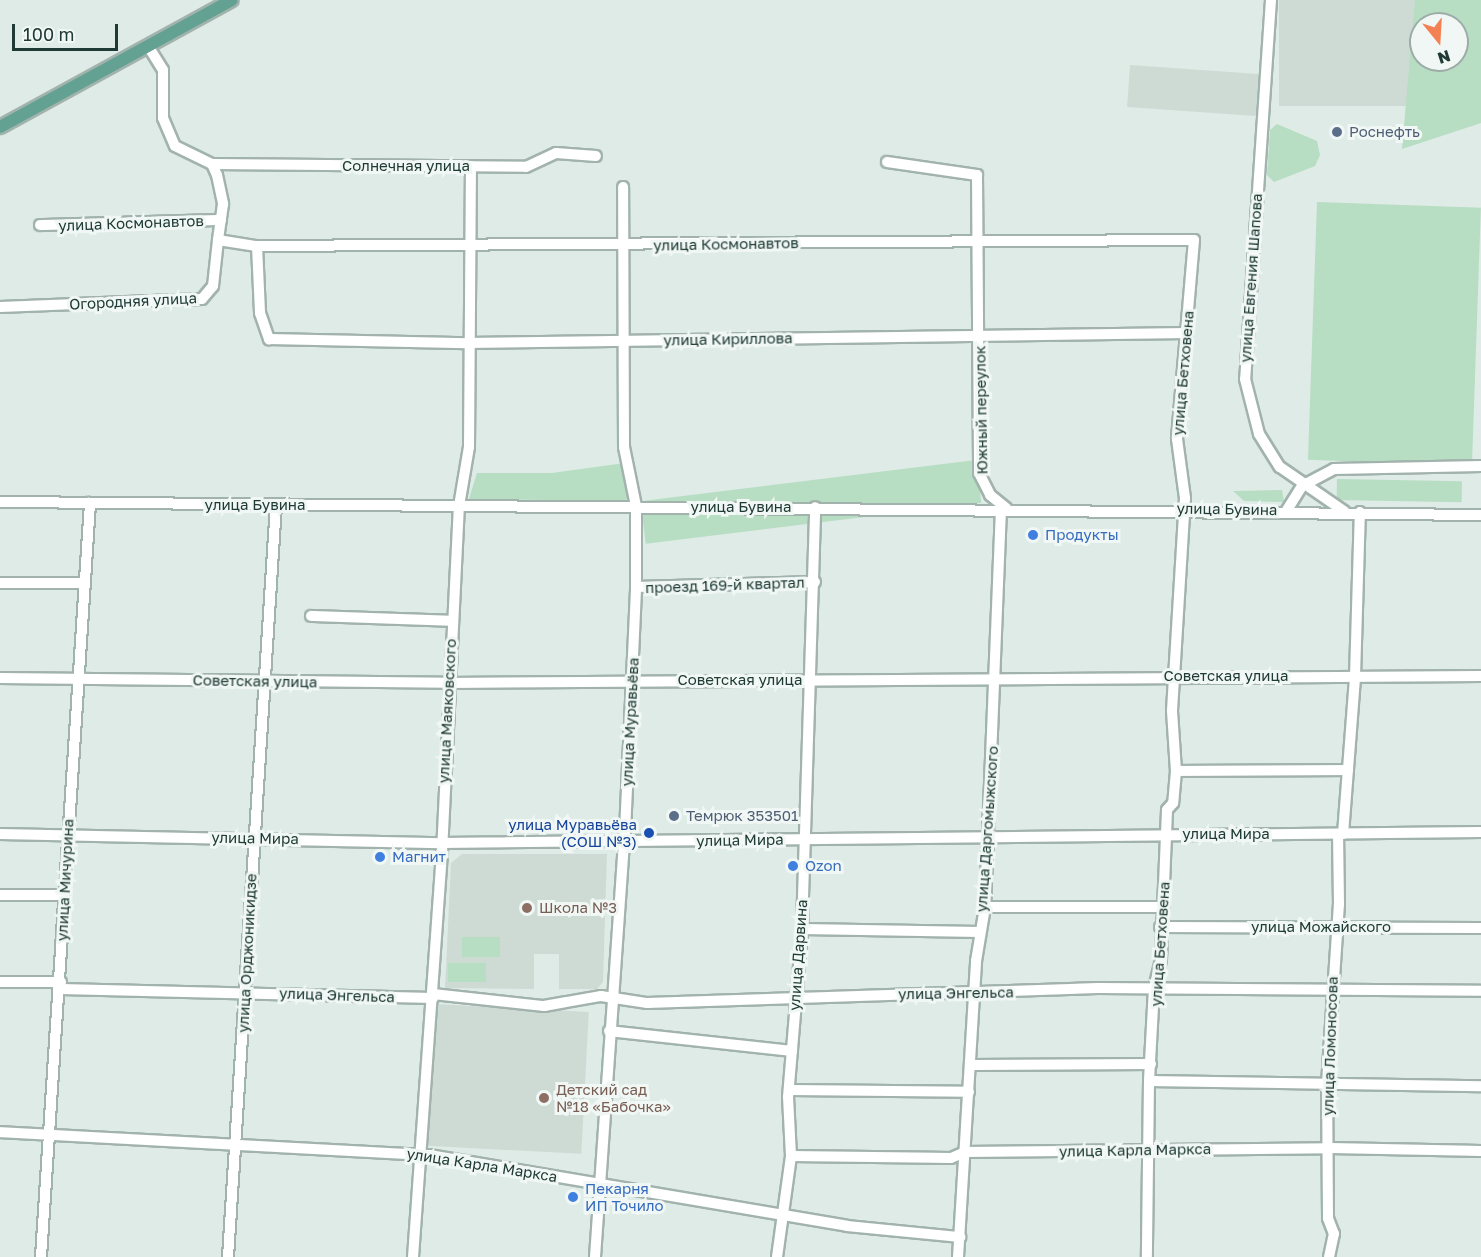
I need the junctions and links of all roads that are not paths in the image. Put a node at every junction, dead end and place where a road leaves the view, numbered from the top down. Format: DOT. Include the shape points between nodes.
graph roads {
  1 [pos="232,0"];
  2 [pos="1271,0"];
  3 [pos="148,46"];
  4 [pos="0,127"];
  5 [pos="596,156"];
  6 [pos="886,162"];
  7 [pos="212,164"];
  8 [pos="471,166"];
  9 [pos="623,187"];
  10 [pos="221,220"];
  11 [pos="40,225"];
  12 [pos="218,240"];
  13 [pos="977,240"];
  14 [pos="1194,240"];
  15 [pos="622,245"];
  16 [pos="257,246"];
  17 [pos="470,247"];
  18 [pos="0,308"];
  19 [pos="1186,333"];
  20 [pos="980,338"];
  21 [pos="621,340"];
  22 [pos="468,343"];
  23 [pos="1481,466"];
  24 [pos="1302,486"];
  25 [pos="0,502"];
  26 [pos="90,503"];
  27 [pos="276,505"];
  28 [pos="459,506"];
  29 [pos="636,506"];
  30 [pos="815,507"];
  31 [pos="1004,508"];
  32 [pos="1185,508"];
  33 [pos="1287,510"];
  34 [pos="1347,512"];
  35 [pos="1360,513"];
  36 [pos="1481,515"];
  37 [pos="0,582"];
  38 [pos="815,582"];
  39 [pos="83,584"];
  40 [pos="636,587"];
  41 [pos="310,616"];
  42 [pos="452,621"];
  43 [pos="998,676"];
  44 [pos="1176,676"];
  45 [pos="1481,676"];
  46 [pos="1355,677"];
  47 [pos="0,678"];
  48 [pos="76,679"];
  49 [pos="810,680"];
  50 [pos="263,681"];
  51 [pos="633,681"];
  52 [pos="448,683"];
  53 [pos="1348,770"];
  54 [pos="1176,771"];
  55 [pos="1481,832"];
  56 [pos="0,834"];
  57 [pos="1168,834"];
  58 [pos="1340,834"];
  59 [pos="68,835"];
  60 [pos="987,836"];
  61 [pos="254,838"];
  62 [pos="805,839"];
  63 [pos="624,842"];
  64 [pos="442,843"];
  65 [pos="0,895"];
  66 [pos="62,895"];
  67 [pos="1162,907"];
  68 [pos="985,908"];
  69 [pos="1336,925"];
  70 [pos="1160,927"];
  71 [pos="1481,928"];
  72 [pos="802,929"];
  73 [pos="980,932"];
  74 [pos="0,982"];
  75 [pos="61,985"];
  76 [pos="1154,988"];
  77 [pos="1331,989"];
  78 [pos="1481,991"];
  79 [pos="246,992"];
  80 [pos="977,992"];
  81 [pos="433,996"];
  82 [pos="611,996"];
  83 [pos="795,998"];
  84 [pos="609,1030"];
  85 [pos="792,1051"];
  86 [pos="1150,1064"];
  87 [pos="973,1065"];
  88 [pos="1149,1081"];
  89 [pos="1327,1084"];
  90 [pos="1481,1086"];
  91 [pos="790,1090"];
  92 [pos="969,1092"];
  93 [pos="0,1132"];
  94 [pos="48,1134"];
  95 [pos="234,1141"];
  96 [pos="1330,1148"];
  97 [pos="1147,1149"];
  98 [pos="1481,1151"];
  99 [pos="965,1152"];
  100 [pos="419,1154"];
  101 [pos="790,1156"];
  102 [pos="600,1184"];
  103 [pos="781,1215"];
  104 [pos="960,1238"];
  105 [pos="1330,1254"];
  106 [pos="41,1257"];
  107 [pos="228,1257"];
  108 [pos="413,1257"];
  109 [pos="595,1257"];
  110 [pos="777,1257"];
  111 [pos="958,1257"];
  112 [pos="1147,1257"];
  1 -- 3 [label="main road"];
  2 -- 24 [label="street, улица Евгения Шапова" via="1245,379 1259,434 1280,466"];
  3 -- 4 [label="main road"];
  3 -- 7 [label="street" via="163,70 164,117 175,146"];
  5 -- 8 [label="street, Солнечная улица" via="556,153 526,167"];
  6 -- 13 [label="street, Южный переулок" via="977,175"];
  7 -- 8 [label="street, Солнечная улица"];
  7 -- 10 [label="street, Огородняя улица" via="220,189"];
  8 -- 17 [label="street, улица Маяковского"];
  9 -- 15 [label="street, улица Муравьёва"];
  10 -- 11 [label="street, улица Космонавтов"];
  10 -- 12 [label="street, Огородняя улица"];
  12 -- 16 [label="street, улица Космонавтов"];
  12 -- 18 [label="street, Огородняя улица" via="213,286 202,299"];
  13 -- 14 [label="street, улица Космонавтов"];
  13 -- 15 [label="street, улица Космонавтов"];
  13 -- 20 [label="street, Южный переулок"];
  14 -- 19 [label="street, улица Бетховена"];
  15 -- 17 [label="street, улица Космонавтов"];
  15 -- 21 [label="street, улица Муравьёва"];
  16 -- 17 [label="street, улица Космонавтов"];
  16 -- 22 [label="street, улица Кириллова" via="260,313 269,339"];
  17 -- 22 [label="street, улица Маяковского"];
  19 -- 20 [label="street, улица Кириллова" via="1006,333"];
  19 -- 32 [label="street, улица Бетховена" via="1177,439"];
  20 -- 21 [label="street, улица Кириллова"];
  20 -- 31 [label="street, Южный переулок" via="979,473 990,495"];
  21 -- 22 [label="street, улица Кириллова"];
  21 -- 29 [label="street, улица Муравьёва" via="624,447"];
  22 -- 28 [label="street, улица Маяковского" via="469,447"];
  23 -- 24 [label="street" via="1334,469"];
  24 -- 33 [label="street"];
  24 -- 34 [label="street, улица Евгения Шапова"];
  25 -- 26 [label="street, улица Бувина"];
  26 -- 27 [label="street, улица Бувина"];
  26 -- 39 [label="street, улица Мичурина"];
  27 -- 28 [label="street, улица Бувина"];
  27 -- 50 [label="street, улица Орджоникидзе"];
  28 -- 29 [label="street, улица Бувина"];
  28 -- 42 [label="street, улица Маяковского"];
  29 -- 30 [label="street, улица Бувина"];
  29 -- 40 [label="street, улица Муравьёва"];
  30 -- 31 [label="street, улица Бувина"];
  30 -- 38 [label="street, улица Дарвина"];
  31 -- 32 [label="street, улица Бувина"];
  31 -- 43 [label="street, улица Даргомыжского"];
  32 -- 33 [label="street, улица Бувина"];
  32 -- 44 [label="street, улица Бетховена"];
  33 -- 34 [label="street, улица Бувина"];
  34 -- 35 [label="street, улица Бувина"];
  35 -- 36 [label="street, улица Бувина"];
  35 -- 46 [label="street, улица Ломоносова"];
  37 -- 39 [label="street"];
  38 -- 40 [label="street, проезд 169-й квартал"];
  38 -- 49 [label="street, улица Дарвина"];
  39 -- 48 [label="street, улица Мичурина"];
  40 -- 51 [label="street, улица Муравьёва"];
  41 -- 42 [label="street"];
  42 -- 52 [label="street, улица Маяковского"];
  43 -- 44 [label="street, Советская улица"];
  43 -- 49 [label="street, Советская улица"];
  43 -- 60 [label="street, улица Даргомыжского"];
  44 -- 46 [label="street, Советская улица"];
  44 -- 54 [label="street, улица Бетховена" via="1172,711"];
  45 -- 46 [label="street, Советская улица"];
  46 -- 53 [label="street, улица Ломоносова"];
  47 -- 48 [label="street, Советская улица"];
  48 -- 50 [label="street, Советская улица"];
  48 -- 59 [label="street, улица Мичурина"];
  49 -- 51 [label="street, Советская улица"];
  49 -- 62 [label="street, улица Дарвина"];
  50 -- 52 [label="street, Советская улица"];
  50 -- 61 [label="street, улица Орджоникидзе"];
  51 -- 52 [label="street, Советская улица"];
  51 -- 63 [label="street, улица Муравьёва"];
  52 -- 64 [label="street, улица Маяковского"];
  53 -- 54 [label="street"];
  53 -- 58 [label="street, улица Ломоносова"];
  54 -- 57 [label="street, улица Бетховена"];
  55 -- 58 [label="street, улица Мира"];
  56 -- 59 [label="street, улица Мира"];
  57 -- 58 [label="street, улица Мира"];
  57 -- 60 [label="street, улица Мира"];
  57 -- 67 [label="street, улица Бетховена"];
  58 -- 69 [label="street, улица Ломоносова"];
  59 -- 61 [label="street, улица Мира"];
  59 -- 66 [label="street, улица Мичурина"];
  60 -- 62 [label="street, улица Мира"];
  60 -- 68 [label="street, улица Даргомыжского"];
  61 -- 64 [label="street, улица Мира"];
  61 -- 79 [label="street, улица Орджоникидзе"];
  62 -- 63 [label="street, улица Мира"];
  62 -- 72 [label="street, улица Дарвина"];
  63 -- 64 [label="street, улица Мира"];
  63 -- 82 [label="street, улица Муравьёва"];
  64 -- 81 [label="street, улица Маяковского"];
  65 -- 66 [label="street"];
  66 -- 75 [label="street, улица Мичурина"];
  67 -- 68 [label="street"];
  67 -- 70 [label="street, улица Бетховена"];
  68 -- 73 [label="street, улица Даргомыжского"];
  69 -- 70 [label="street, улица Можайского"];
  69 -- 71 [label="street, улица Можайского"];
  69 -- 77 [label="street, улица Ломоносова"];
  70 -- 76 [label="street, улица Бетховена" via="1161,960"];
  72 -- 73 [label="street"];
  72 -- 83 [label="street, улица Дарвина"];
  73 -- 80 [label="street, улица Даргомыжского"];
  74 -- 75 [label="street, улица Энгельса"];
  75 -- 79 [label="street, улица Энгельса"];
  75 -- 94 [label="street, улица Мичурина"];
  76 -- 77 [label="street, улица Энгельса" via="1231,993"];
  76 -- 80 [label="street, улица Энгельса"];
  76 -- 86 [label="street, улица Бетховена"];
  77 -- 78 [label="street, улица Энгельса"];
  77 -- 89 [label="street, улица Ломоносова"];
  79 -- 81 [label="street, улица Энгельса"];
  79 -- 95 [label="street, улица Орджоникидзе"];
  80 -- 83 [label="street, улица Энгельса"];
  80 -- 87 [label="street, улица Даргомыжского"];
  81 -- 82 [label="street, улица Энгельса" via="544,1006"];
  81 -- 100 [label="street, улица Маяковского"];
  82 -- 83 [label="street, улица Энгельса" via="647,1004"];
  82 -- 84 [label="street, улица Муравьёва"];
  83 -- 85 [label="street, улица Дарвина"];
  84 -- 85 [label="street"];
  84 -- 102 [label="street, улица Муравьёва"];
  85 -- 91 [label="street, улица Дарвина"];
  86 -- 87 [label="street"];
  86 -- 88 [label="street, улица Бетховена"];
  87 -- 92 [label="street, улица Даргомыжского"];
  88 -- 89 [label="street"];
  88 -- 97 [label="street, улица Бетховена"];
  89 -- 90 [label="street"];
  89 -- 96 [label="street, улица Ломоносова"];
  91 -- 92 [label="street"];
  91 -- 101 [label="street, улица Дарвина"];
  92 -- 99 [label="street, улица Даргомыжского"];
  93 -- 94 [label="street, улица Карла Маркса"];
  94 -- 95 [label="street, улица Карла Маркса"];
  94 -- 106 [label="street, улица Мичурина"];
  95 -- 100 [label="street, улица Карла Маркса"];
  95 -- 107 [label="street, улица Орджоникидзе"];
  96 -- 97 [label="street, улица Карла Маркса"];
  96 -- 98 [label="street, улица Карла Маркса"];
  96 -- 105 [label="street, улица Ломоносова"];
  97 -- 99 [label="street, улица Карла Маркса"];
  97 -- 112 [label="street, улица Бетховена"];
  99 -- 101 [label="street, улица Карла Маркса" via="951,1158"];
  99 -- 104 [label="street, улица Даргомыжского"];
  100 -- 102 [label="street, улица Карла Маркса"];
  100 -- 108 [label="street, улица Маяковского"];
  101 -- 103 [label="street, улица Дарвина"];
  102 -- 103 [label="street, улица Карла Маркса"];
  102 -- 109 [label="street, улица Муравьёва"];
  103 -- 104 [label="street, улица Карла Маркса"];
  103 -- 110 [label="street, улица Дарвина"];
  104 -- 111 [label="street, улица Даргомыжского"];
}
